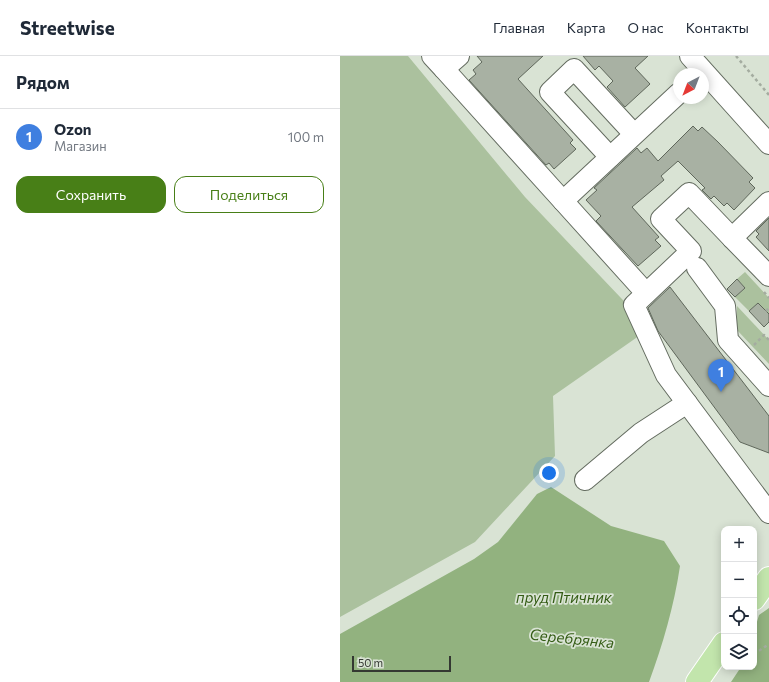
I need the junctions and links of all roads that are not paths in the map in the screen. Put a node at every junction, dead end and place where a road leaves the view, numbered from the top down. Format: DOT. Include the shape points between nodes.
graph roads {
  1 [pos="459,56"];
  2 [pos="438,63"];
  3 [pos="697,67"];
  4 [pos="673,98"];
  5 [pos="634,134"];
  6 [pos="769,144"];
  7 [pos="610,157"];
  8 [pos="563,201"];
  9 [pos="769,202"];
  10 [pos="732,238"];
  11 [pos="697,268"];
  12 [pos="769,276"];
  13 [pos="646,293"];
  14 [pos="769,386"];
  15 [pos="687,403"];
  16 [pos="585,480"];
  17 [pos="769,513"];
  18 [pos="769,578"];
  19 [pos="755,598"];
  20 [pos="721,647"];
  21 [pos="697,682"];
  1 -- 2 [label="street"];
  2 -- 8 [label="street"];
  3 -- 6 [label="street"];
  4 -- 5 [label="street"];
  5 -- 7 [label="street"];
  5 -- 7 [label="street" via="574,69 555,87 550,92"];
  7 -- 8 [label="street"];
  8 -- 13 [label="street"];
  9 -- 10 [label="street"];
  10 -- 12 [label="street"];
  10 -- 13 [label="street" via="689,193 661,219 691,251"];
  11 -- 14 [label="street" via="725,306 728,340"];
  13 -- 15 [label="street" via="634,305 666,375"];
  15 -- 16 [label="street" via="641,434"];
  15 -- 17 [label="street"];
  18 -- 19 [label="main road"];
  20 -- 21 [label="main road"];
}
